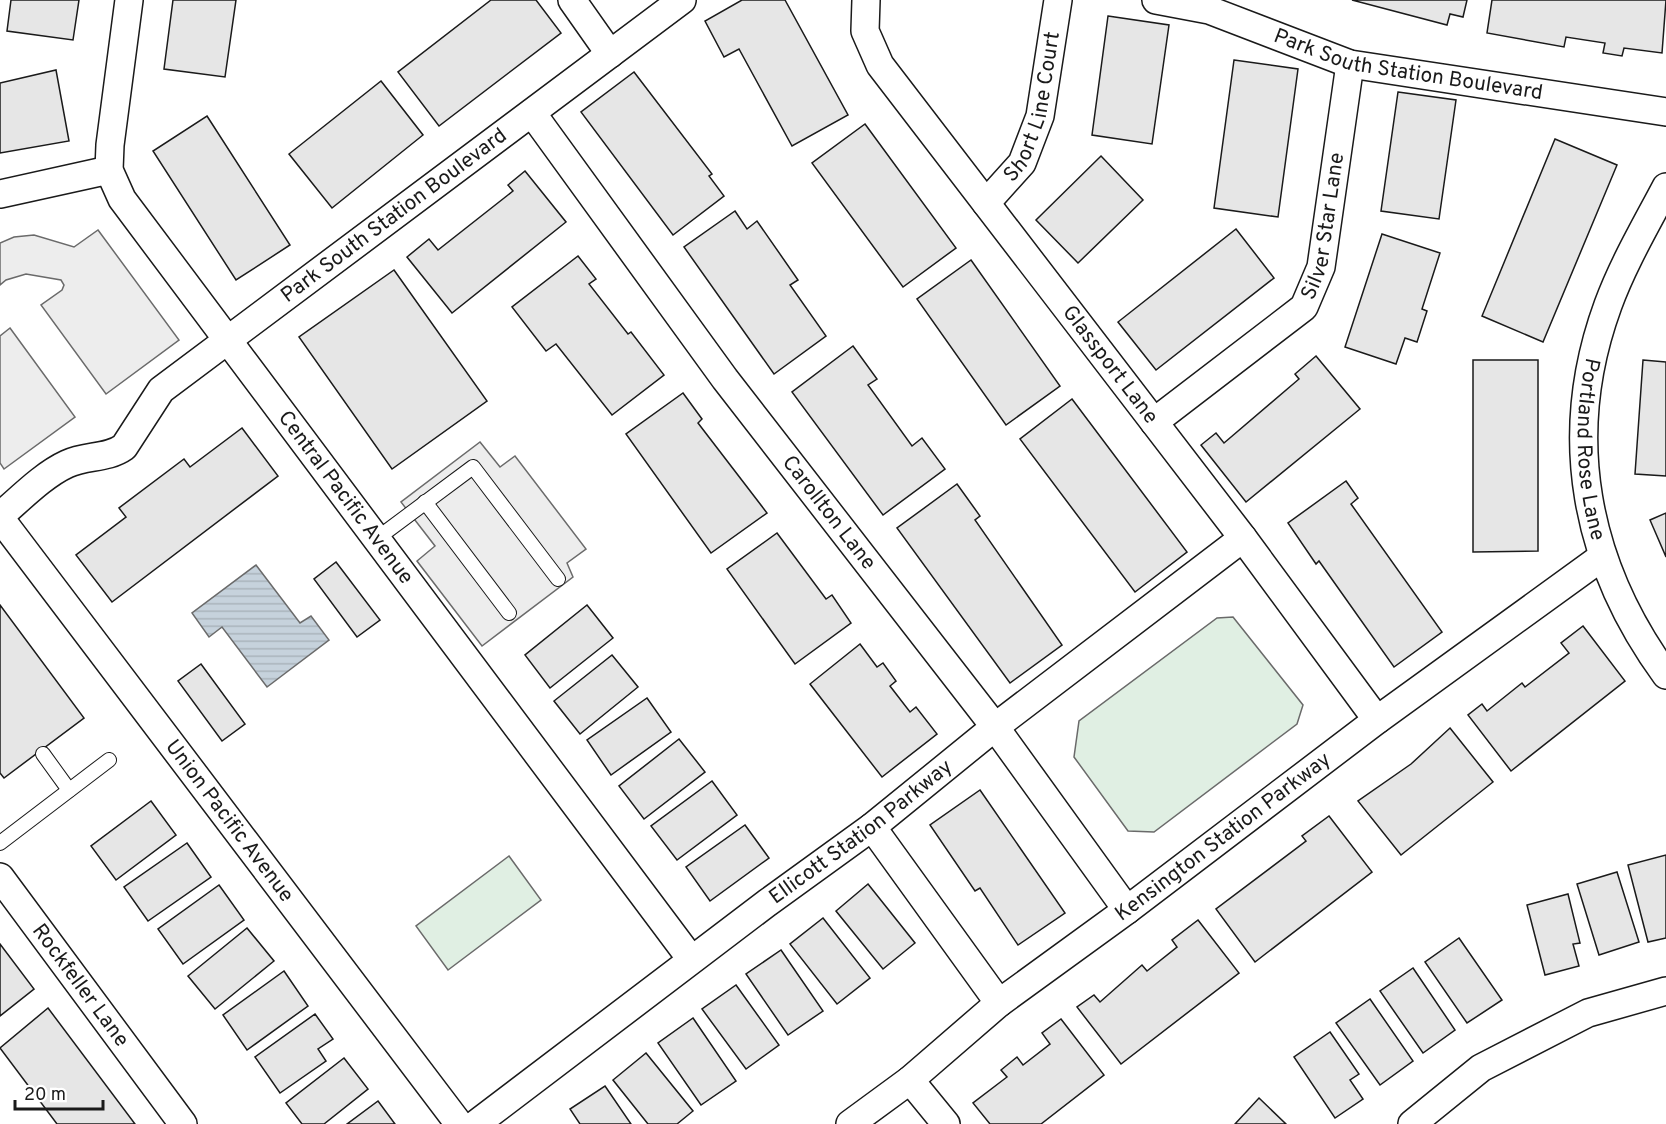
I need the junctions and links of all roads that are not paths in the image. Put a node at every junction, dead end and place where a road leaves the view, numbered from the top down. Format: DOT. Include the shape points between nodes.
graph roads {
  1 [pos="129,0"];
  2 [pos="572,0"];
  3 [pos="682,0"];
  4 [pos="866,0"];
  5 [pos="1058,0"];
  6 [pos="1156,0"];
  7 [pos="610,54"];
  8 [pos="1350,64"];
  9 [pos="1666,112"];
  10 [pos="532,113"];
  11 [pos="109,170"];
  12 [pos="1666,187"];
  13 [pos="0,194"];
  14 [pos="986,203"];
  15 [pos="227,341"];
  16 [pos="1154,422"];
  17 [pos="425,502"];
  18 [pos="0,517"];
  19 [pos="1243,538"];
  20 [pos="375,540"];
  21 [pos="1602,557"];
  22 [pos="558,579"];
  23 [pos="509,613"];
  24 [pos="1666,675"];
  25 [pos="1377,720"];
  26 [pos="995,727"];
  27 [pos="43,754"];
  28 [pos="109,760"];
  29 [pos="69,790"];
  30 [pos="872,827"];
  31 [pos="0,843"];
  32 [pos="0,877"];
  33 [pos="1127,910"];
  34 [pos="691,959"];
  35 [pos="1666,991"];
  36 [pos="999,1003"];
  37 [pos="910,1080"];
  38 [pos="183,1124"];
  39 [pos="459,1124"];
  40 [pos="476,1124"];
  41 [pos="850,1124"];
  42 [pos="946,1124"];
  43 [pos="1412,1124"];
  1 -- 11 [label="street, Central Pacific Avenue"];
  2 -- 7 [label="street"];
  3 -- 7 [label="street, Park South Station Boulevard"];
  4 -- 14 [label="street, Glassport Lane" via="865,32 880,65"];
  5 -- 14 [label="street, Short Line Court" via="1040,116 1022,163"];
  6 -- 8 [label="street, Park South Station Boulevard" via="1209,10"];
  7 -- 10 [label="street, Park South Station Boulevard"];
  8 -- 9 [label="street, Park South Station Boulevard"];
  8 -- 16 [label="street, Silver Star Lane" via="1321,267 1304,307"];
  10 -- 15 [label="street, Park South Station Boulevard"];
  10 -- 26 [label="street, Carollton Lane" via="725,379"];
  11 -- 13 [label="street"];
  11 -- 15 [label="street, Central Pacific Avenue" via="122,199"];
  12 -- 21 [label="street, Portland Rose Lane" via="1608,305 1587,390 1583,438 1586,487"];
  14 -- 16 [label="street, Glassport Lane"];
  15 -- 18 [label="street, Park South Station Boulevard" via="160,390 124,447 64,465"];
  15 -- 20 [label="street, Central Pacific Avenue"];
  16 -- 19 [label="street, Glassport Lane"];
  17 -- 20 [label="lane"];
  17 -- 22 [label="lane" via="472,467"];
  17 -- 23 [label="lane"];
  18 -- 39 [label="street, Union Pacific Avenue"];
  19 -- 25 [label="street, Glassport Lane"];
  19 -- 26 [label="street, Ellicott Station Parkway"];
  20 -- 34 [label="street, Central Pacific Avenue"];
  21 -- 24 [label="street, Portland Rose Lane" via="1627,616"];
  21 -- 25 [label="street, Kensington Station Parkway"];
  25 -- 33 [label="street, Kensington Station Parkway"];
  26 -- 30 [label="street, Ellicott Station Parkway"];
  26 -- 33 [label="street, Carollton Lane"];
  27 -- 29 [label="lane"];
  28 -- 29 [label="lane"];
  29 -- 31 [label="lane"];
  30 -- 34 [label="street, Ellicott Station Parkway"];
  30 -- 36 [label="street"];
  32 -- 38 [label="street, Rockfeller Lane"];
  33 -- 36 [label="street, Kensington Station Parkway"];
  34 -- 40 [label="street, Ellicott Station Parkway"];
  35 -- 43 [label="street" via="1588,1013 1481,1068"];
  36 -- 37 [label="street, Kensington Station Parkway"];
  37 -- 41 [label="street, Kensington Station Parkway"];
  37 -- 42 [label="street"];
}
